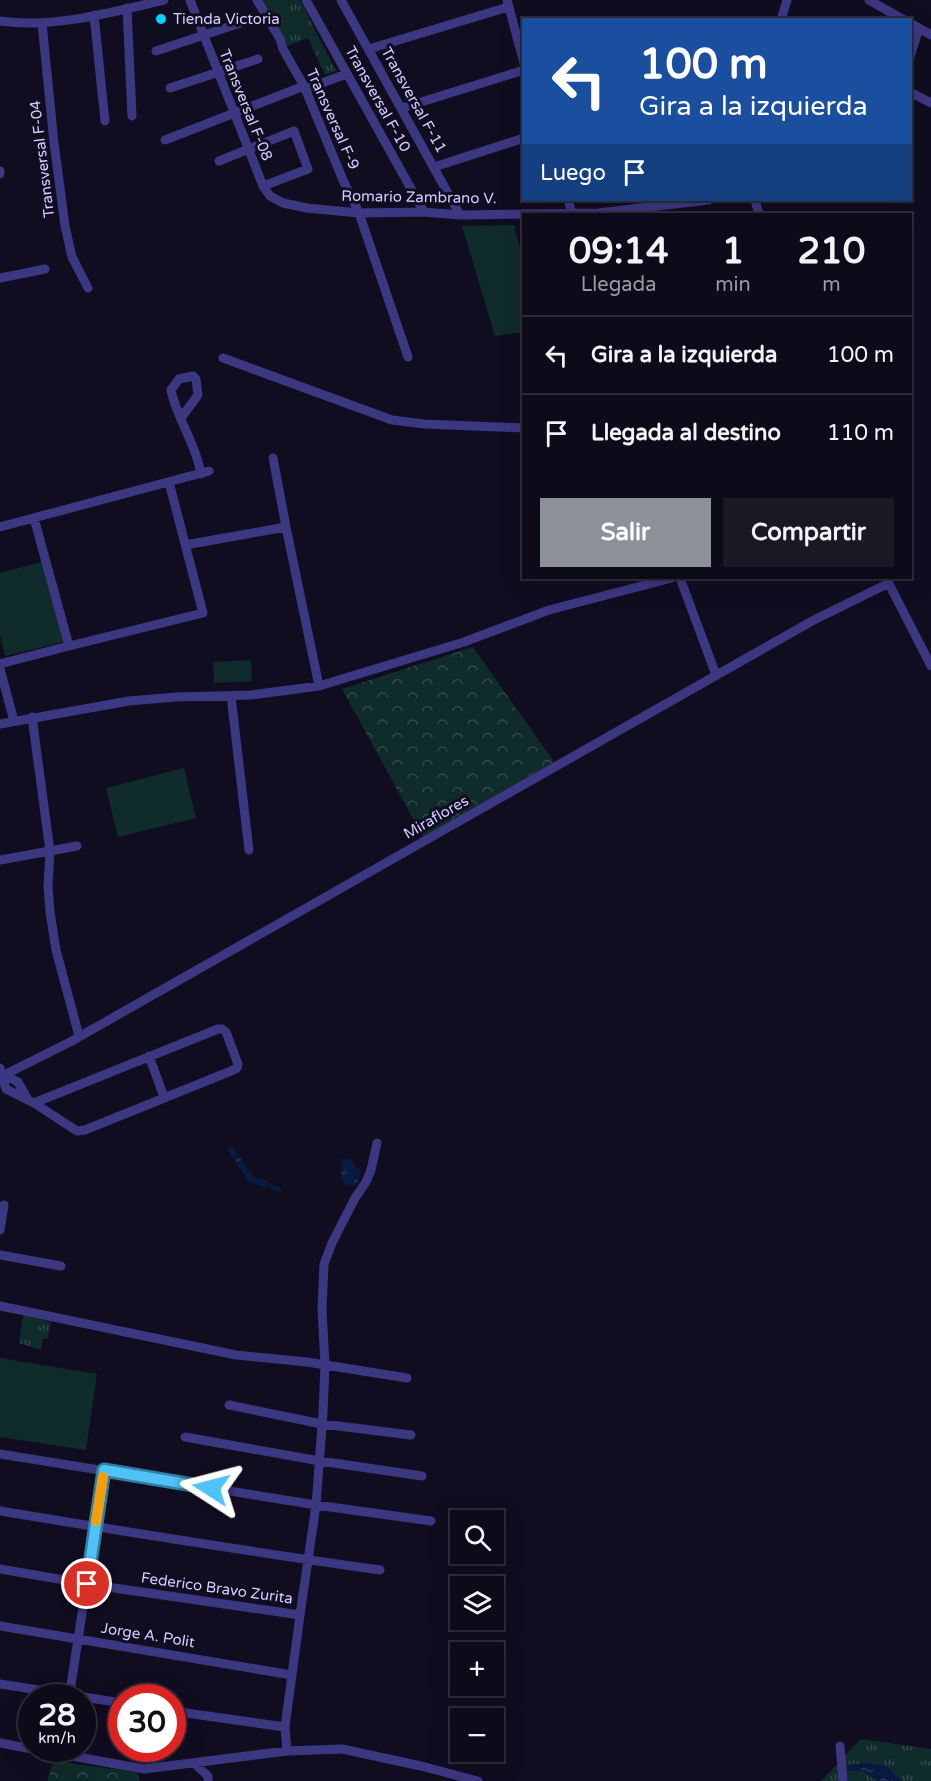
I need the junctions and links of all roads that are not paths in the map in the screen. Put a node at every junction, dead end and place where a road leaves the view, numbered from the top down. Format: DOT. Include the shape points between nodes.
graph roads {
  1 [pos="164,0"];
  2 [pos="190,0"];
  3 [pos="257,0"];
  4 [pos="306,0"];
  5 [pos="341,0"];
  6 [pos="787,0"];
  7 [pos="869,0"];
  8 [pos="507,4"];
  9 [pos="127,8"];
  10 [pos="94,15"];
  11 [pos="890,16"];
  12 [pos="782,18"];
  13 [pos="0,21"];
  14 [pos="42,22"];
  15 [pos="243,22"];
  16 [pos="915,26"];
  17 [pos="931,35"];
  18 [pos="203,36"];
  19 [pos="912,45"];
  20 [pos="369,50"];
  21 [pos="156,51"];
  22 [pos="522,56"];
  23 [pos="258,59"];
  24 [pos="522,71"];
  25 [pos="217,72"];
  26 [pos="346,74"];
  27 [pos="170,88"];
  28 [pos="305,88"];
  29 [pos="912,93"];
  30 [pos="931,103"];
  31 [pos="402,108"];
  32 [pos="233,112"];
  33 [pos="132,116"];
  34 [pos="105,121"];
  35 [pos="522,139"];
  36 [pos="165,140"];
  37 [pos="248,150"];
  38 [pos="219,161"];
  39 [pos="434,167"];
  40 [pos="263,186"];
  41 [pos="568,201"];
  42 [pos="701,201"];
  43 [pos="424,212"];
  44 [pos="359,213"];
  45 [pos="572,213"];
  46 [pos="598,213"];
  47 [pos="598,213"];
  48 [pos="522,214"];
  49 [pos="460,215"];
  50 [pos="45,269"];
  51 [pos="0,279"];
  52 [pos="88,288"];
  53 [pos="408,357"];
  54 [pos="223,358"];
  55 [pos="181,418"];
  56 [pos="522,428"];
  57 [pos="273,458"];
  58 [pos="169,482"];
  59 [pos="34,518"];
  60 [pos="286,526"];
  61 [pos="0,527"];
  62 [pos="185,545"];
  63 [pos="665,579"];
  64 [pos="680,579"];
  65 [pos="887,580"];
  66 [pos="643,582"];
  67 [pos="69,646"];
  68 [pos="0,666"];
  69 [pos="931,666"];
  70 [pos="716,675"];
  71 [pos="320,686"];
  72 [pos="231,696"];
  73 [pos="32,717"];
  74 [pos="14,721"];
  75 [pos="0,724"];
  76 [pos="77,846"];
  77 [pos="249,850"];
  78 [pos="50,851"];
  79 [pos="0,860"];
  80 [pos="79,1036"];
  81 [pos="149,1056"];
  82 [pos="1,1073"];
  83 [pos="164,1097"];
  84 [pos="31,1102"];
  85 [pos="377,1143"];
  86 [pos="4,1204"];
  87 [pos="1,1219"];
  88 [pos="0,1230"];
  89 [pos="0,1255"];
  90 [pos="61,1266"];
  91 [pos="0,1306"];
  92 [pos="325,1365"];
  93 [pos="407,1378"];
  94 [pos="229,1405"];
  95 [pos="322,1424"];
  96 [pos="411,1435"];
  97 [pos="185,1437"];
  98 [pos="0,1454"];
  99 [pos="320,1461"];
  100 [pos="104,1470"];
  101 [pos="422,1476"];
  102 [pos="316,1505"];
  103 [pos="0,1511"];
  104 [pos="431,1521"];
  105 [pos="95,1527"];
  106 [pos="308,1560"];
  107 [pos="0,1569"];
  108 [pos="380,1570"];
  109 [pos="87,1584"];
  110 [pos="300,1615"];
  111 [pos="0,1626"];
  112 [pos="79,1638"];
  113 [pos="292,1675"];
  114 [pos="0,1684"];
  115 [pos="71,1684"];
  116 [pos="18,1687"];
  117 [pos="186,1713"];
  118 [pos="285,1727"];
  119 [pos="0,1743"];
  120 [pos="18,1746"];
  121 [pos="840,1746"];
  122 [pos="287,1752"];
  123 [pos="96,1758"];
  124 [pos="195,1764"];
  125 [pos="208,1781"];
  126 [pos="478,1781"];
  127 [pos="843,1781"];
  1 -- 9 [label="street"];
  2 -- 18 [label="street, Transversal F-08"];
  3 -- 28 [label="street, Transversal F-9"];
  4 -- 26 [label="street, Transversal F-10"];
  5 -- 20 [label="street, Transversal F-11"];
  6 -- 12 [label="street"];
  7 -- 11 [label="street"];
  8 -- 20 [label="street"];
  8 -- 22 [label="street"];
  9 -- 10 [label="street"];
  9 -- 33 [label="street"];
  10 -- 14 [label="street"];
  10 -- 34 [label="street"];
  13 -- 14 [label="street"];
  14 -- 52 [label="street, Transversal F-04" via="65,225 72,257"];
  15 -- 18 [label="street"];
  16 -- 17 [label="street"];
  16 -- 19 [label="street"];
  18 -- 21 [label="street"];
  18 -- 25 [label="street, Transversal F-08"];
  20 -- 31 [label="street, Transversal F-11"];
  23 -- 25 [label="street"];
  24 -- 31 [label="street"];
  25 -- 27 [label="street"];
  25 -- 32 [label="street, Transversal F-08"];
  26 -- 28 [label="street"];
  26 -- 43 [label="street, Transversal F-10"];
  28 -- 32 [label="street"];
  28 -- 44 [label="street, Transversal F-9"];
  29 -- 30 [label="street"];
  31 -- 39 [label="street, Transversal F-11"];
  32 -- 36 [label="street"];
  32 -- 37 [label="street, Transversal F-08"];
  35 -- 39 [label="street"];
  37 -- 38 [label="street"];
  37 -- 40 [label="street, Transversal F-08"];
  37 -- 40 [label="street" via="292,130 296,133 308,169"];
  39 -- 49 [label="street, Transversal F-11"];
  40 -- 44 [label="street, Romario Zambrano V." via="270,196 283,203"];
  41 -- 45 [label="street"];
  42 -- 46 [label="street, Romario Zambrano V."];
  43 -- 44 [label="street, Romario Zambrano V."];
  43 -- 49 [label="street, Romario Zambrano V."];
  44 -- 53 [label="street, Transversal F-9"];
  45 -- 47 [label="street, Romario Zambrano V."];
  48 -- 49 [label="street, Romario Zambrano V."];
  50 -- 51 [label="street"];
  54 -- 56 [label="street" via="392,420"];
  55 -- 58 [label="street" via="205,472"];
  57 -- 60 [label="street"];
  58 -- 59 [label="street"];
  58 -- 62 [label="street"];
  59 -- 61 [label="street"];
  59 -- 67 [label="street"];
  60 -- 62 [label="street"];
  60 -- 71 [label="street"];
  62 -- 67 [label="street" via="203,613"];
  63 -- 66 [label="street"];
  64 -- 70 [label="street"];
  65 -- 69 [label="street, Miraflores"];
  65 -- 70 [label="street, Miraflores"];
  66 -- 71 [label="street"];
  67 -- 68 [label="street"];
  68 -- 74 [label="street"];
  70 -- 80 [label="street, Miraflores"];
  71 -- 72 [label="street"];
  72 -- 73 [label="street" via="129,701"];
  72 -- 77 [label="street"];
  73 -- 74 [label="street"];
  73 -- 78 [label="street"];
  74 -- 75 [label="street"];
  76 -- 78 [label="street"];
  78 -- 79 [label="street"];
  78 -- 80 [label="street" via="49,895 56,950"];
  80 -- 82 [label="street, Miraflores"];
  81 -- 83 [label="street"];
  81 -- 83 [label="street" via="222,1029 238,1064 231,1071"];
  81 -- 84 [label="street"];
  82 -- 84 [label="street" via="6,1089"];
  83 -- 84 [label="street" via="78,1131"];
  85 -- 92 [label="street" via="366,1182 324,1264"];
  86 -- 87 [label="street"];
  87 -- 88 [label="street"];
  89 -- 90 [label="street"];
  91 -- 92 [label="street" via="236,1355"];
  92 -- 93 [label="street"];
  92 -- 95 [label="street"];
  94 -- 95 [label="street"];
  95 -- 96 [label="street"];
  95 -- 99 [label="street"];
  97 -- 99 [label="street"];
  98 -- 100 [label="street"];
  99 -- 101 [label="street"];
  99 -- 102 [label="street"];
  100 -- 102 [label="street"];
  100 -- 105 [label="street"];
  102 -- 104 [label="street"];
  102 -- 106 [label="street"];
  103 -- 105 [label="street"];
  105 -- 106 [label="street"];
  105 -- 109 [label="street"];
  106 -- 108 [label="street"];
  106 -- 110 [label="street"];
  107 -- 109 [label="street, Federico Bravo Zurita"];
  109 -- 110 [label="street, Federico Bravo Zurita"];
  109 -- 112 [label="street"];
  110 -- 113 [label="street, Federico Bravo Zurita"];
  111 -- 112 [label="street, Jorge A. Polit"];
  112 -- 113 [label="street, Jorge A. Polit"];
  112 -- 115 [label="street"];
  113 -- 118 [label="street, Federico Bravo Zurita"];
  114 -- 116 [label="street"];
  117 -- 118 [label="street"];
  118 -- 122 [label="street, Federico Bravo Zurita"];
  119 -- 120 [label="street"];
  121 -- 127 [label="street"];
  122 -- 124 [label="street"];
  122 -- 126 [label="street" via="342,1749"];
  123 -- 124 [label="street" via="144,1768"];
  124 -- 125 [label="street" via="208,1776"];
}
